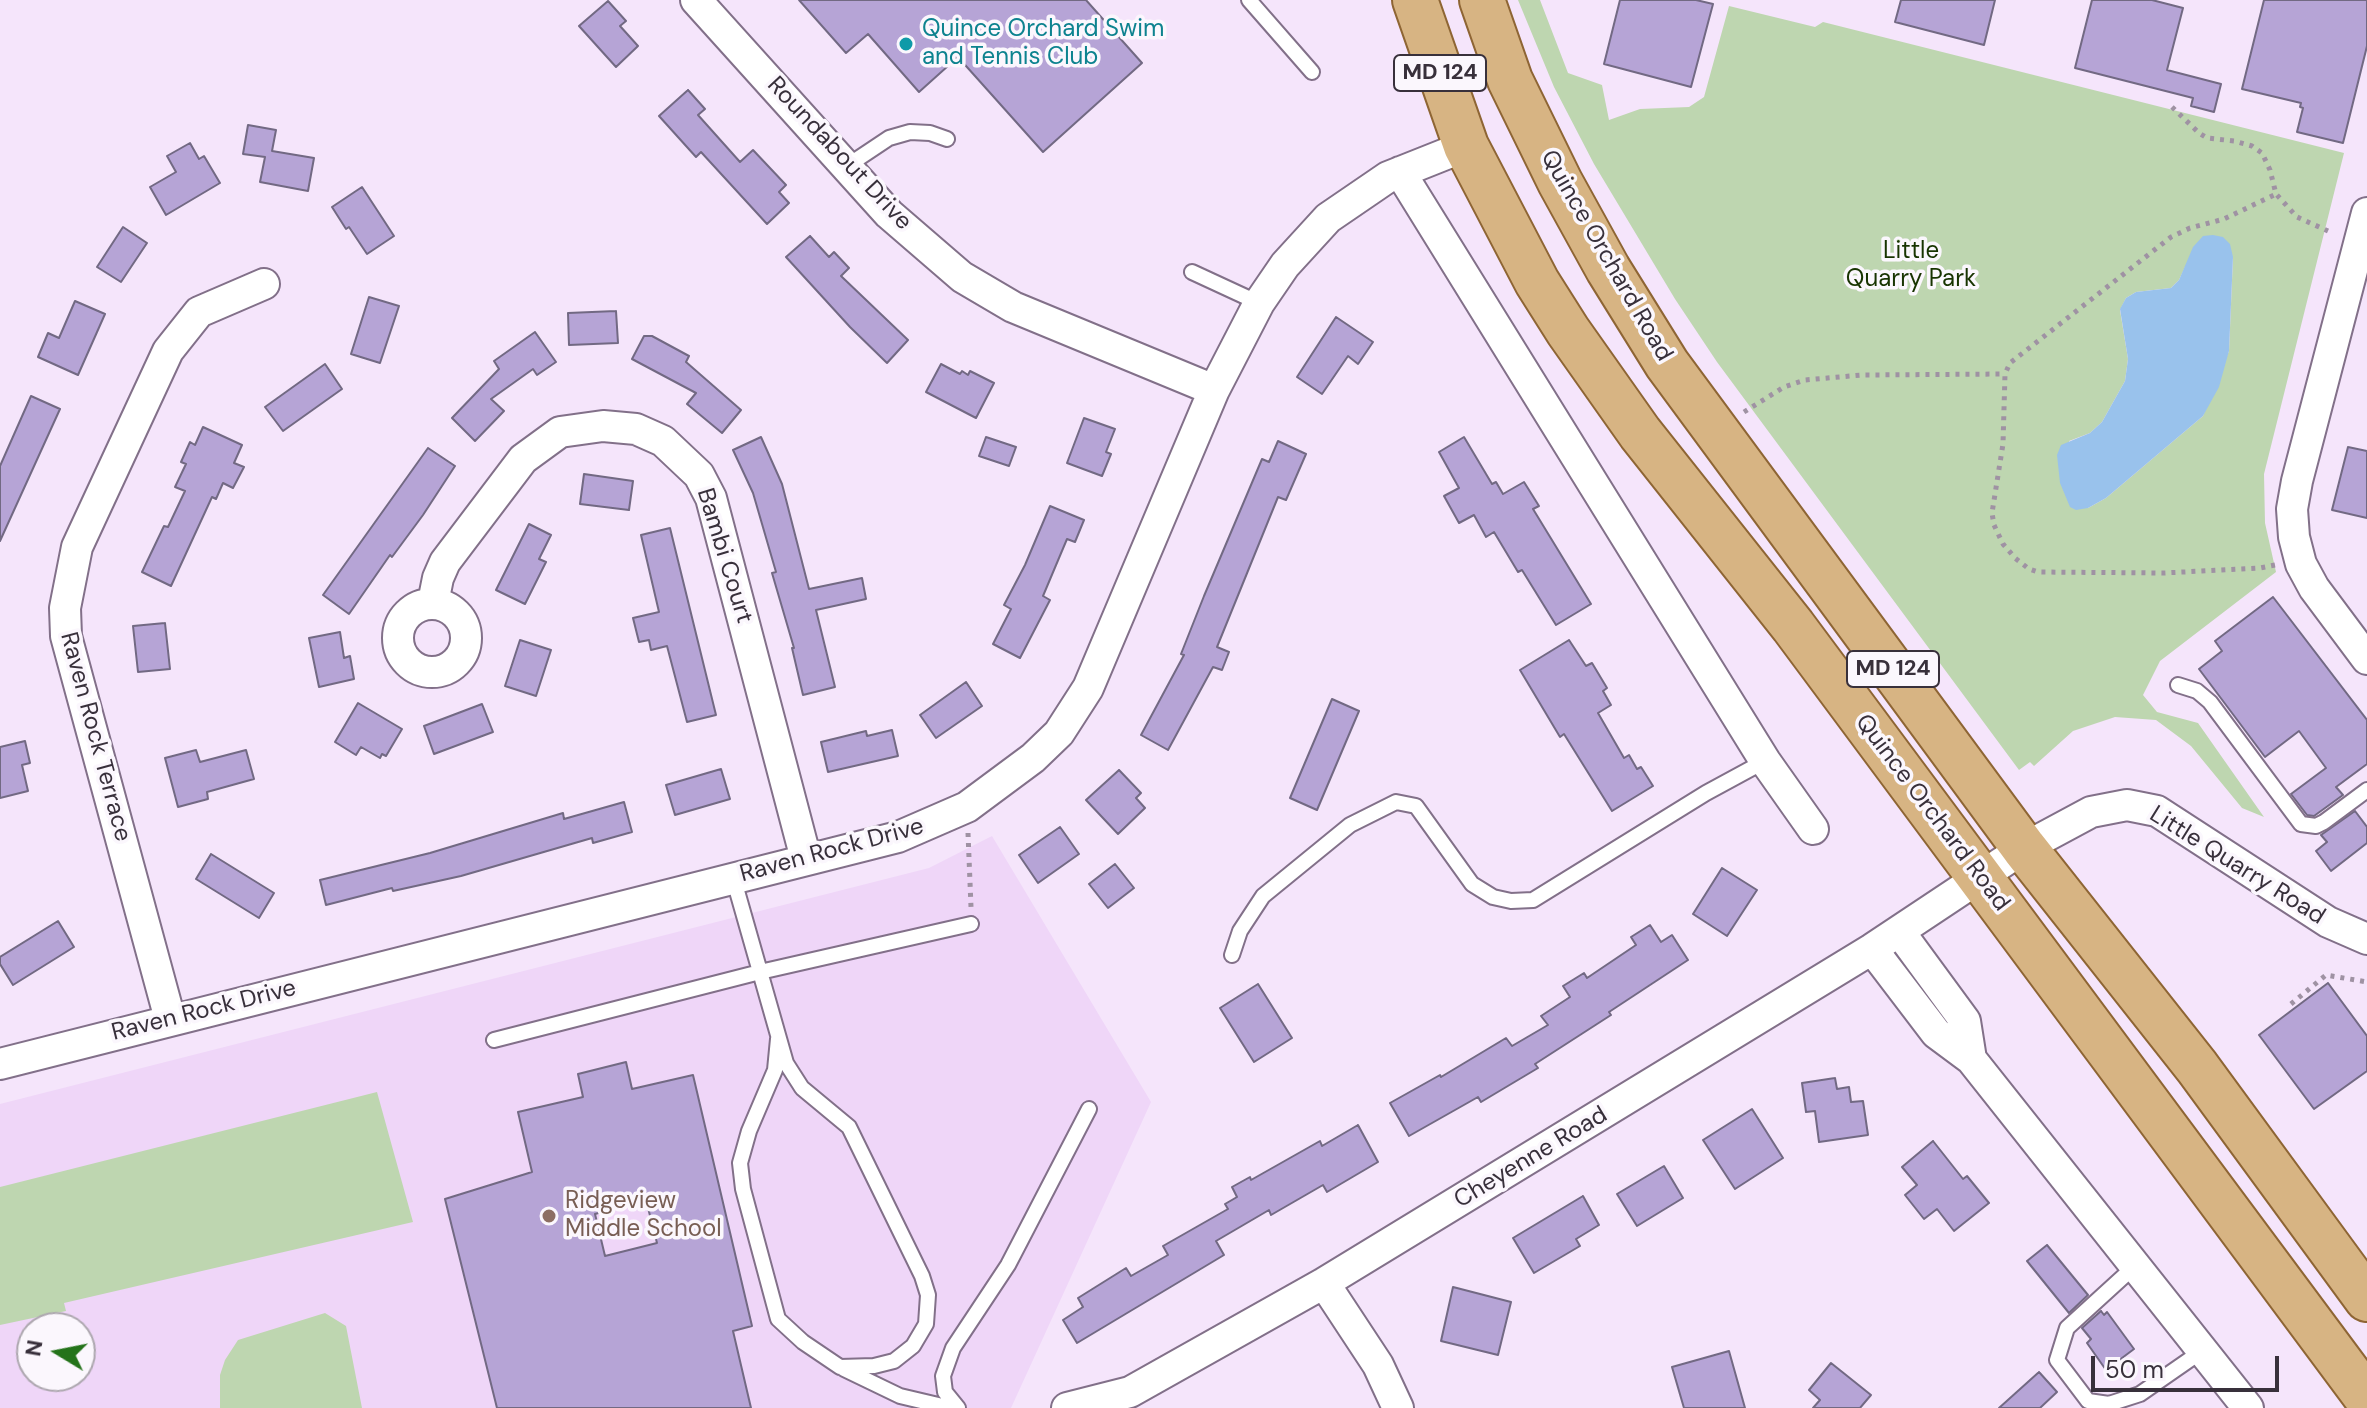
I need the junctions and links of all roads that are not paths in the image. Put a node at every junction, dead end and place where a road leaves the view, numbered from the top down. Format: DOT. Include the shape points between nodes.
graph roads {
  1 [pos="696,0"];
  2 [pos="1249,0"];
  3 [pos="1415,0"];
  4 [pos="1482,0"];
  5 [pos="1312,72"];
  6 [pos="947,139"];
  7 [pos="1466,146"];
  8 [pos="847,166"];
  9 [pos="1400,172"];
  10 [pos="2367,213"];
  11 [pos="2362,256"];
  12 [pos="1192,272"];
  13 [pos="264,284"];
  14 [pos="1259,303"];
  15 [pos="1214,390"];
  16 [pos="433,603"];
  17 [pos="2367,659"];
  18 [pos="2178,685"];
  19 [pos="1765,761"];
  20 [pos="2367,790"];
  21 [pos="1813,829"];
  22 [pos="2024,848"];
  23 [pos="806,859"];
  24 [pos="733,877"];
  25 [pos="1980,878"];
  26 [pos="971,924"];
  27 [pos="1899,931"];
  28 [pos="2367,939"];
  29 [pos="1872,949"];
  30 [pos="1232,955"];
  31 [pos="760,972"];
  32 [pos="170,1019"];
  33 [pos="778,1039"];
  34 [pos="494,1040"];
  35 [pos="1971,1059"];
  36 [pos="0,1064"];
  37 [pos="1089,1109"];
  38 [pos="2135,1266"];
  39 [pos="1324,1283"];
  40 [pos="2367,1299"];
  41 [pos="2202,1351"];
  42 [pos="840,1367"];
  43 [pos="2367,1398"];
  44 [pos="951,1408"];
  45 [pos="958,1408"];
  46 [pos="1067,1408"];
  47 [pos="1398,1408"];
  48 [pos="2248,1408"];
  1 -- 8 [label="street, Roundabout Drive"];
  2 -- 5 [label="lane"];
  3 -- 7 [label="main road, Quince Orchard Road / MD 124"];
  4 -- 22 [label="main road, Quince Orchard Road / MD 124" via="1510,80 1560,182 1667,364"];
  6 -- 8 [label="lane" via="910,132 889,138"];
  7 -- 9 [label="street, Raven Rock Drive"];
  7 -- 25 [label="main road, Quince Orchard Road / MD 124" via="1568,331"];
  8 -- 15 [label="street, Roundabout Drive" via="889,214 962,277 1013,307"];
  9 -- 14 [label="street, Raven Rock Drive" via="1328,218"];
  9 -- 19 [label="street"];
  10 -- 11 [label="street"];
  11 -- 17 [label="street" via="2292,509 2301,564"];
  12 -- 14 [label="lane"];
  13 -- 32 [label="street, Raven Rock Terrace" via="199,312 168,351 77,547 65,608 66,636"];
  14 -- 15 [label="street, Raven Rock Drive"];
  15 -- 23 [label="street, Raven Rock Drive" via="1088,688 1059,733 967,807 898,837"];
  16 -- 23 [label="street, Bambi Court" via="445,562 523,459 560,432 603,426 636,429 663,441 699,475 711,498"];
  18 -- 20 [label="lane" via="2210,702 2301,824 2324,822"];
  19 -- 21 [label="street"];
  19 -- 30 [label="lane" via="1533,900 1493,897 1472,884 1416,806 1396,802 1350,825 1263,896 1240,931"];
  22 -- 25 [label="street, Little Quarry Road"];
  22 -- 28 [label="street, Little Quarry Road" via="2091,812 2143,807 2188,829 2328,922"];
  22 -- 40 [label="main road, Quince Orchard Road / MD 124" via="2197,1067"];
  23 -- 24 [label="street, Raven Rock Drive"];
  24 -- 31 [label="lane"];
  24 -- 32 [label="street, Raven Rock Drive"];
  25 -- 27 [label="street, Cheyenne Road"];
  25 -- 43 [label="main road, Quince Orchard Road / MD 124"];
  26 -- 31 [label="lane"];
  27 -- 29 [label="street, Cheyenne Road"];
  27 -- 35 [label="street" via="1965,1021"];
  29 -- 35 [label="street" via="1936,1033"];
  29 -- 39 [label="street, Cheyenne Road"];
  31 -- 33 [label="lane"];
  31 -- 34 [label="lane"];
  32 -- 36 [label="street, Raven Rock Drive"];
  33 -- 42 [label="lane" via="775,1070 740,1163 743,1189 778,1319"];
  33 -- 42 [label="lane" via="802,1088 849,1127 928,1295 926,1324 913,1346 894,1361"];
  35 -- 38 [label="street"];
  37 -- 45 [label="lane" via="1008,1265 953,1348 943,1376 945,1392"];
  38 -- 41 [label="street"];
  38 -- 41 [label="lane" via="2067,1328 2057,1360 2088,1401 2109,1404 2140,1394"];
  39 -- 46 [label="street, Cheyenne Road" via="1130,1392"];
  39 -- 47 [label="street" via="1378,1365"];
  41 -- 48 [label="street"];
  42 -- 44 [label="lane" via="900,1396"];
}
